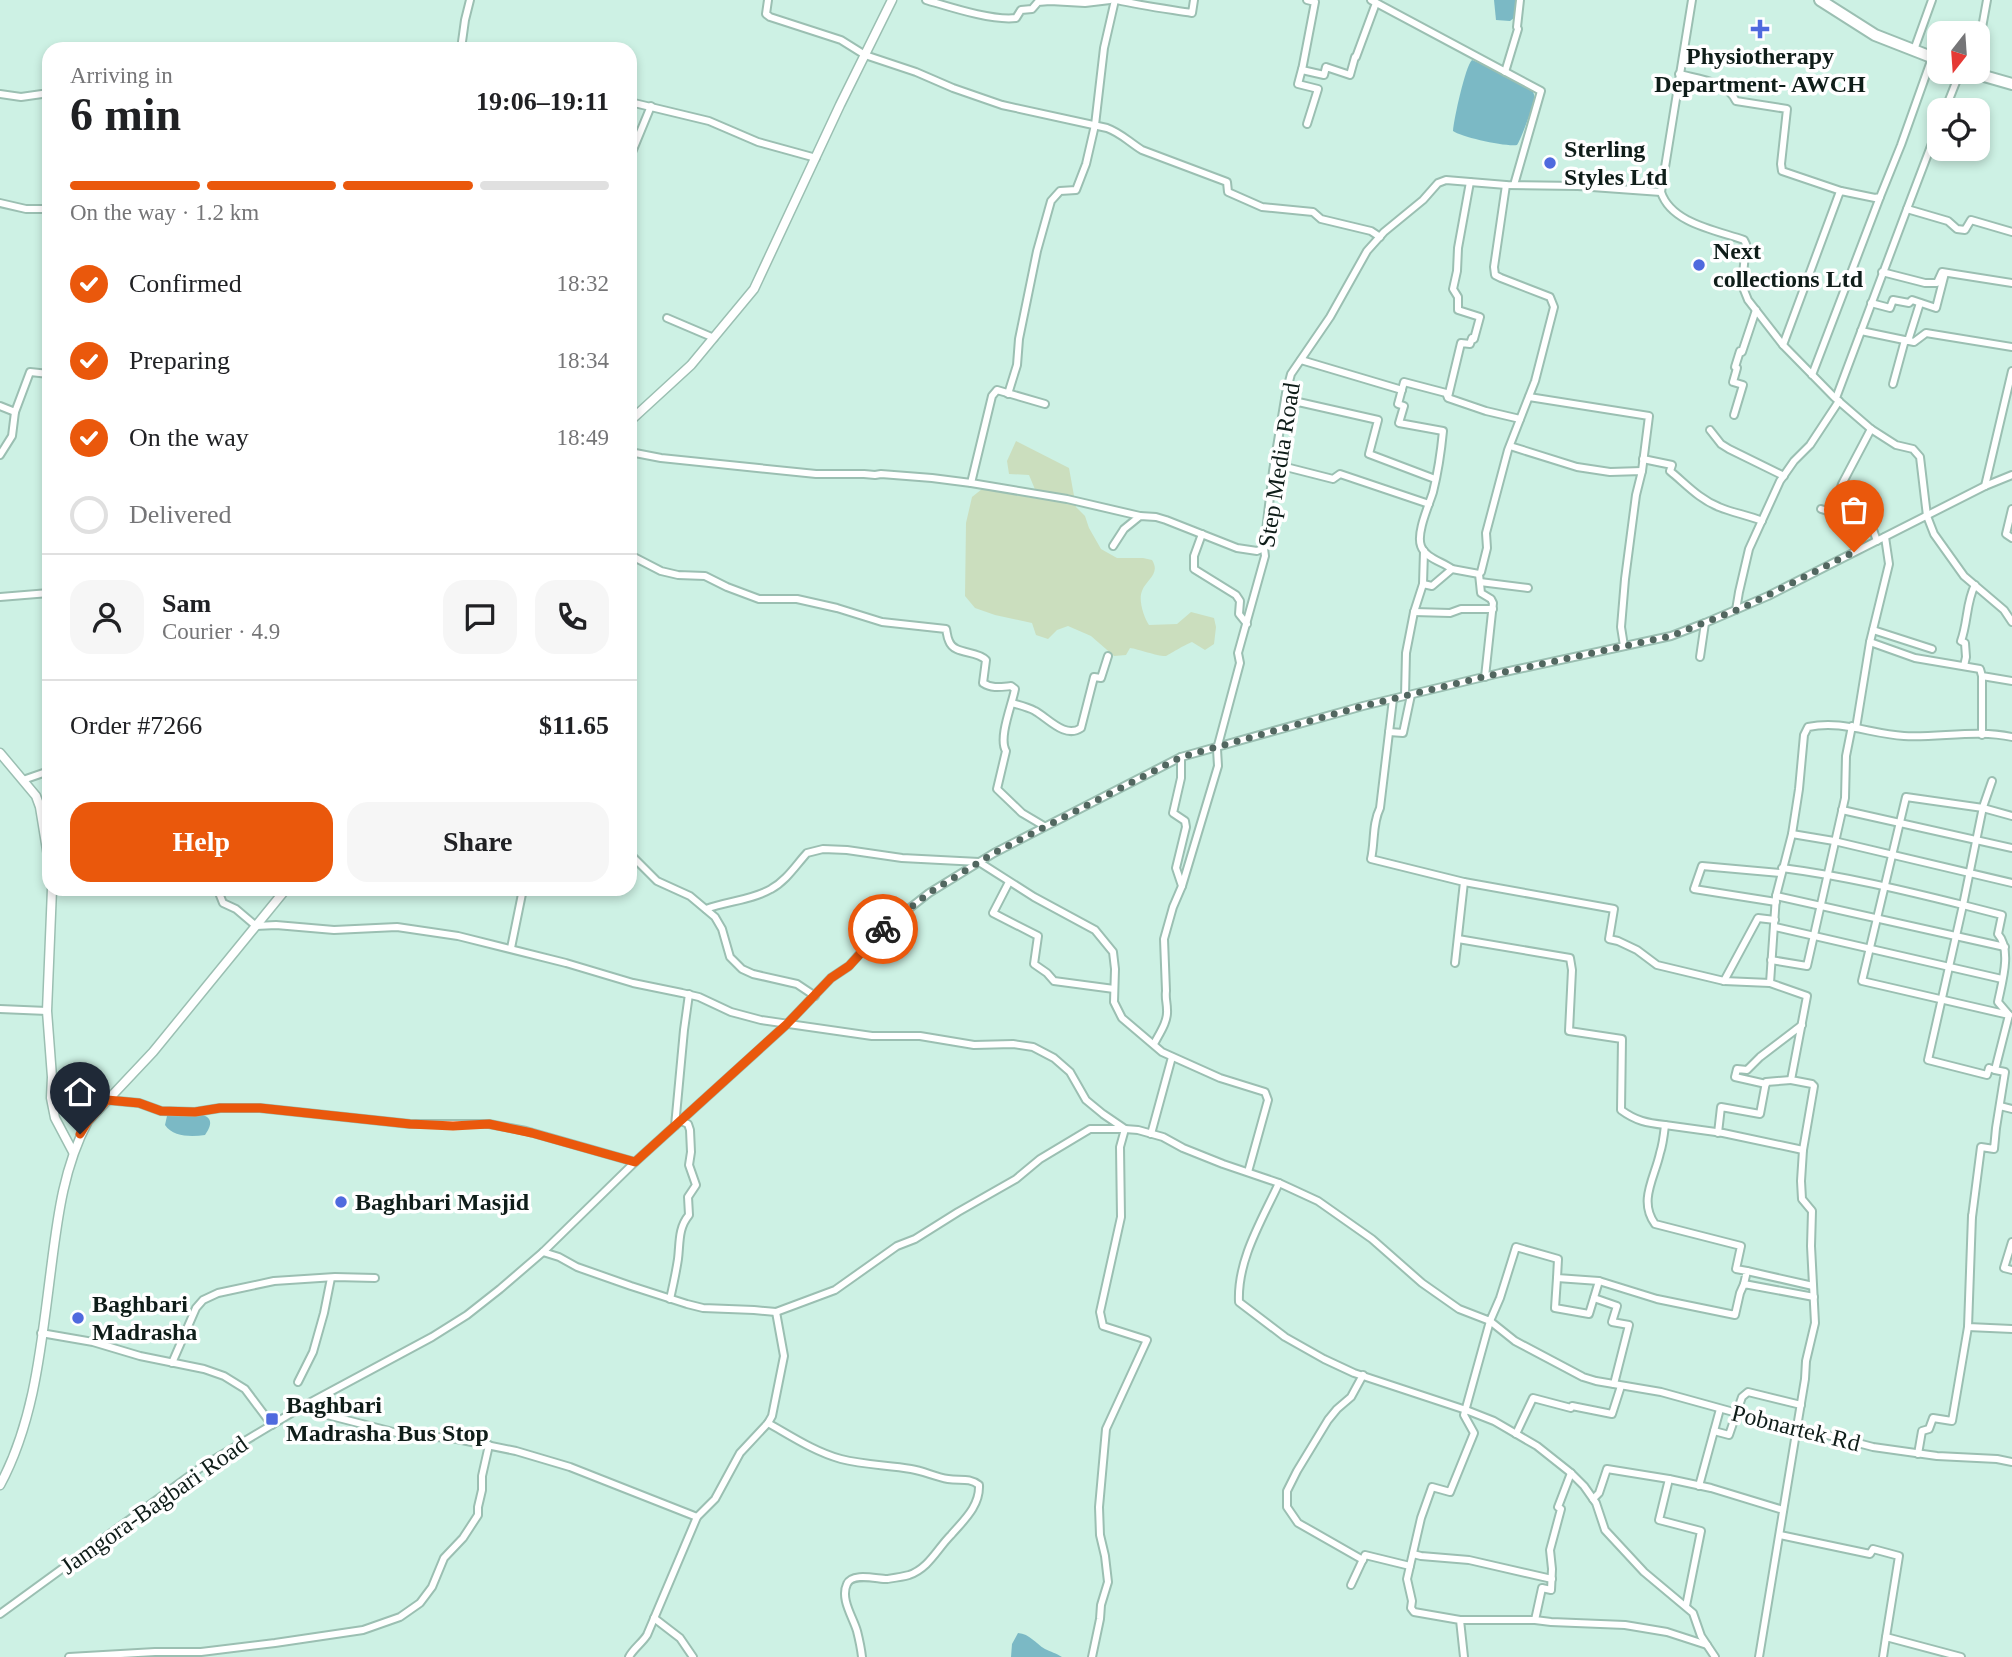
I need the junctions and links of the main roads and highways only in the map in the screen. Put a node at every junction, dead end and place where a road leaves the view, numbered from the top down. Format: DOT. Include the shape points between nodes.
graph roads {
  1 [pos="1820,0"];
  2 [pos="1927,56"];
  3 [pos="1990,77"];
  4 [pos="2012,84"];
  1 -- 2 [label="highway" via="1875,35"];
  3 -- 4 [label="highway"];
}
